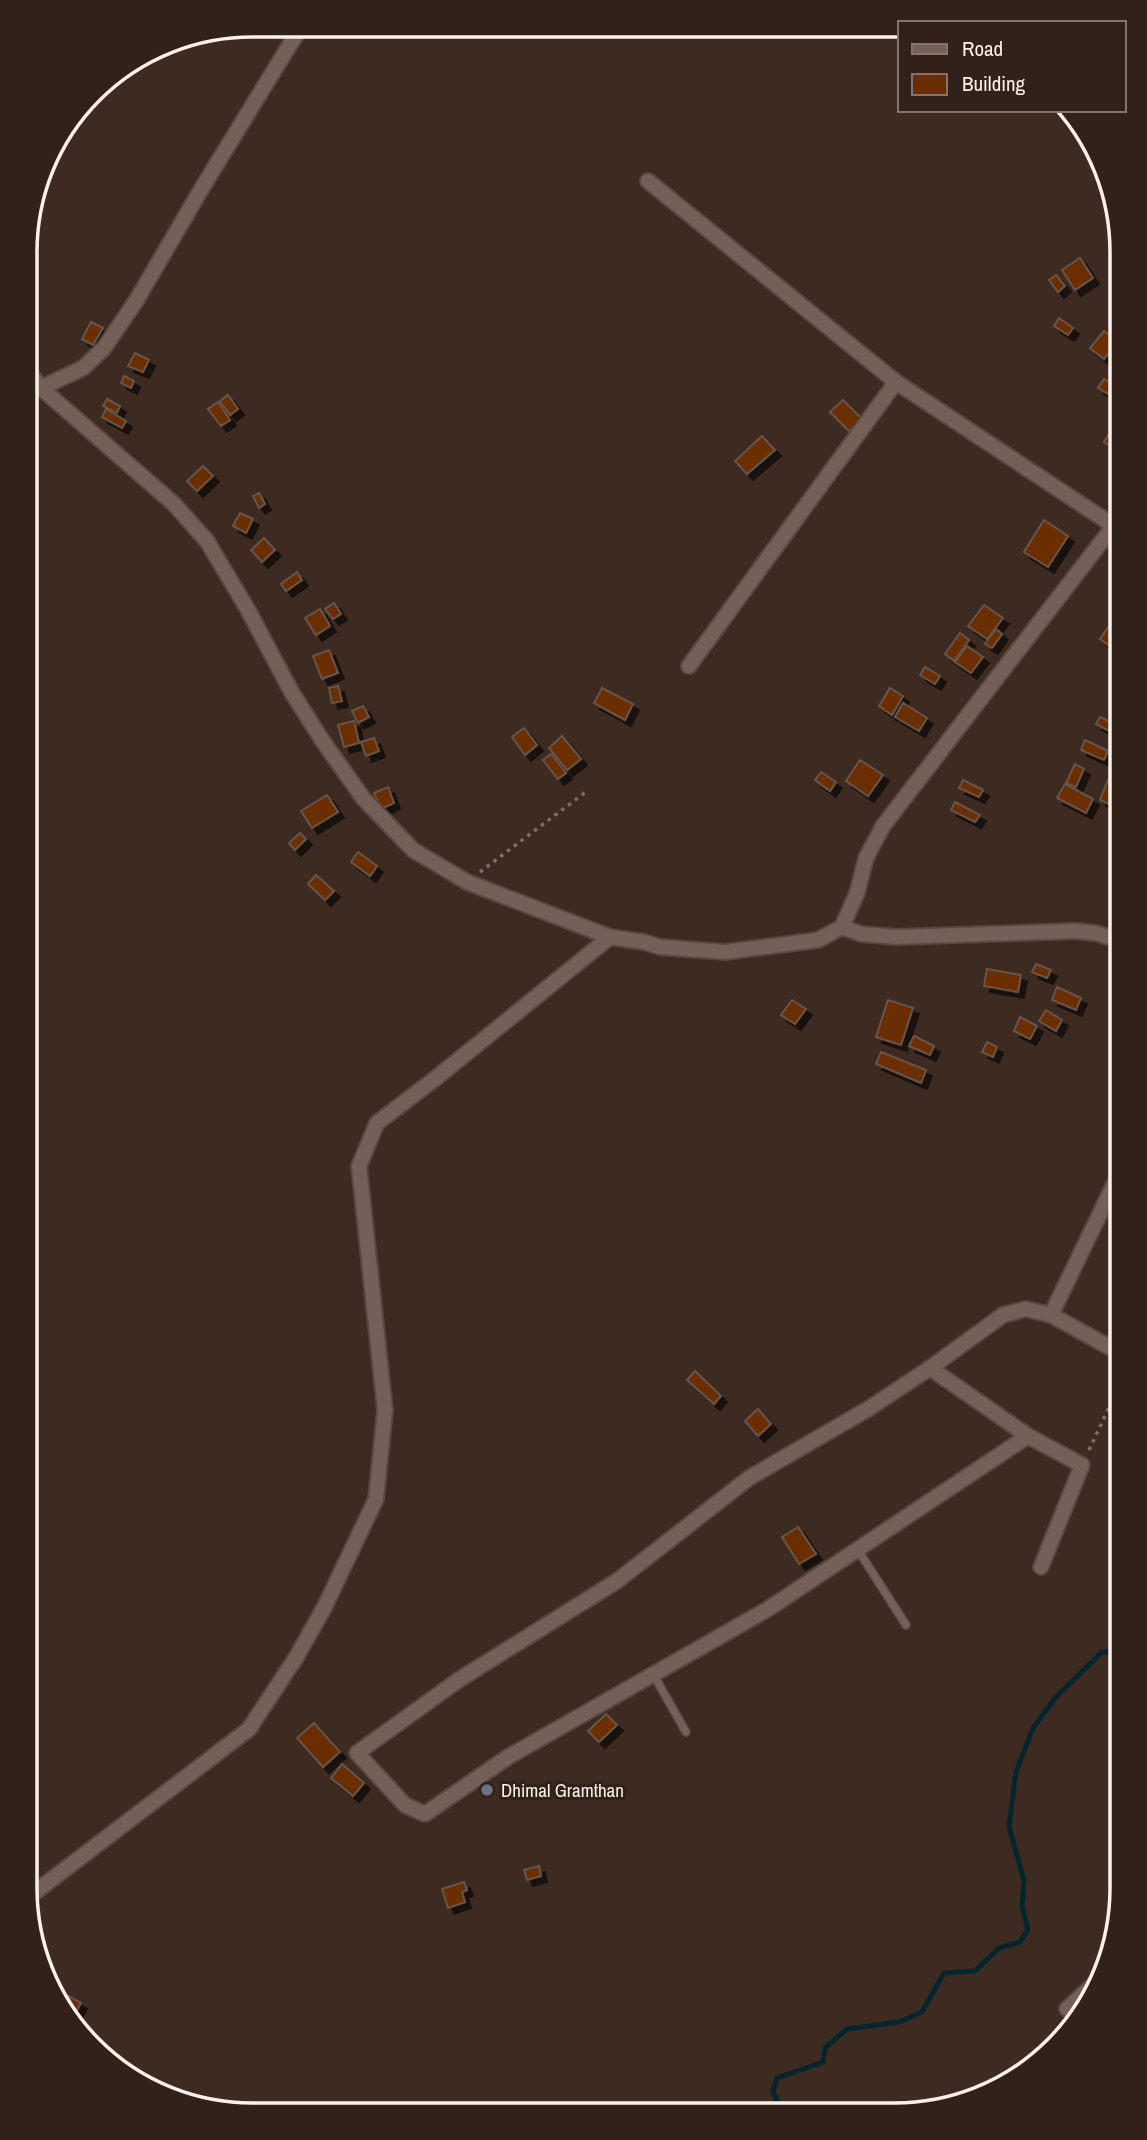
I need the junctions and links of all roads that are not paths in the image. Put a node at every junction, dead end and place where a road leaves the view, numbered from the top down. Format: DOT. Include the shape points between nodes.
graph roads {
  1 [pos="295,37"];
  2 [pos="648,181"];
  3 [pos="896,382"];
  4 [pos="37,383"];
  5 [pos="41,388"];
  6 [pos="37,390"];
  7 [pos="1110,516"];
  8 [pos="1110,531"];
  9 [pos="689,666"];
  10 [pos="842,927"];
  11 [pos="610,937"];
  12 [pos="1110,937"];
  13 [pos="1110,1193"];
  14 [pos="1051,1315"];
  15 [pos="1110,1347"];
  16 [pos="930,1368"];
  17 [pos="1028,1436"];
  18 [pos="858,1550"];
  19 [pos="1041,1567"];
  20 [pos="906,1625"];
  21 [pos="652,1674"];
  22 [pos="686,1732"];
  23 [pos="37,1891"];
  24 [pos="1081,1996"];
  25 [pos="1067,2009"];
  1 -- 5 [label="street" via="104,348 83,368"];
  2 -- 3 [label="street"];
  3 -- 7 [label="street"];
  3 -- 9 [label="street"];
  4 -- 5 [label="street"];
  5 -- 6 [label="street"];
  5 -- 11 [label="street" via="174,504 207,541 322,740 363,798 413,850 467,882"];
  8 -- 10 [label="street" via="883,826 866,858"];
  10 -- 11 [label="street" via="818,940 725,952"];
  10 -- 12 [label="street" via="897,937 1076,931"];
  11 -- 23 [label="street" via="377,1123 359,1166 385,1409 376,1499 325,1606 249,1729"];
  13 -- 14 [label="street"];
  14 -- 15 [label="street"];
  14 -- 16 [label="street" via="1026,1309 1003,1315"];
  16 -- 17 [label="street"];
  16 -- 21 [label="street" via="749,1478 617,1581 460,1679 357,1753 405,1805 425,1814 508,1757"];
  17 -- 18 [label="street"];
  17 -- 19 [label="street" via="1082,1465"];
  18 -- 20 [label="lane"];
  18 -- 21 [label="street" via="768,1609"];
  21 -- 22 [label="lane"];
  24 -- 25 [label="street"];
}
